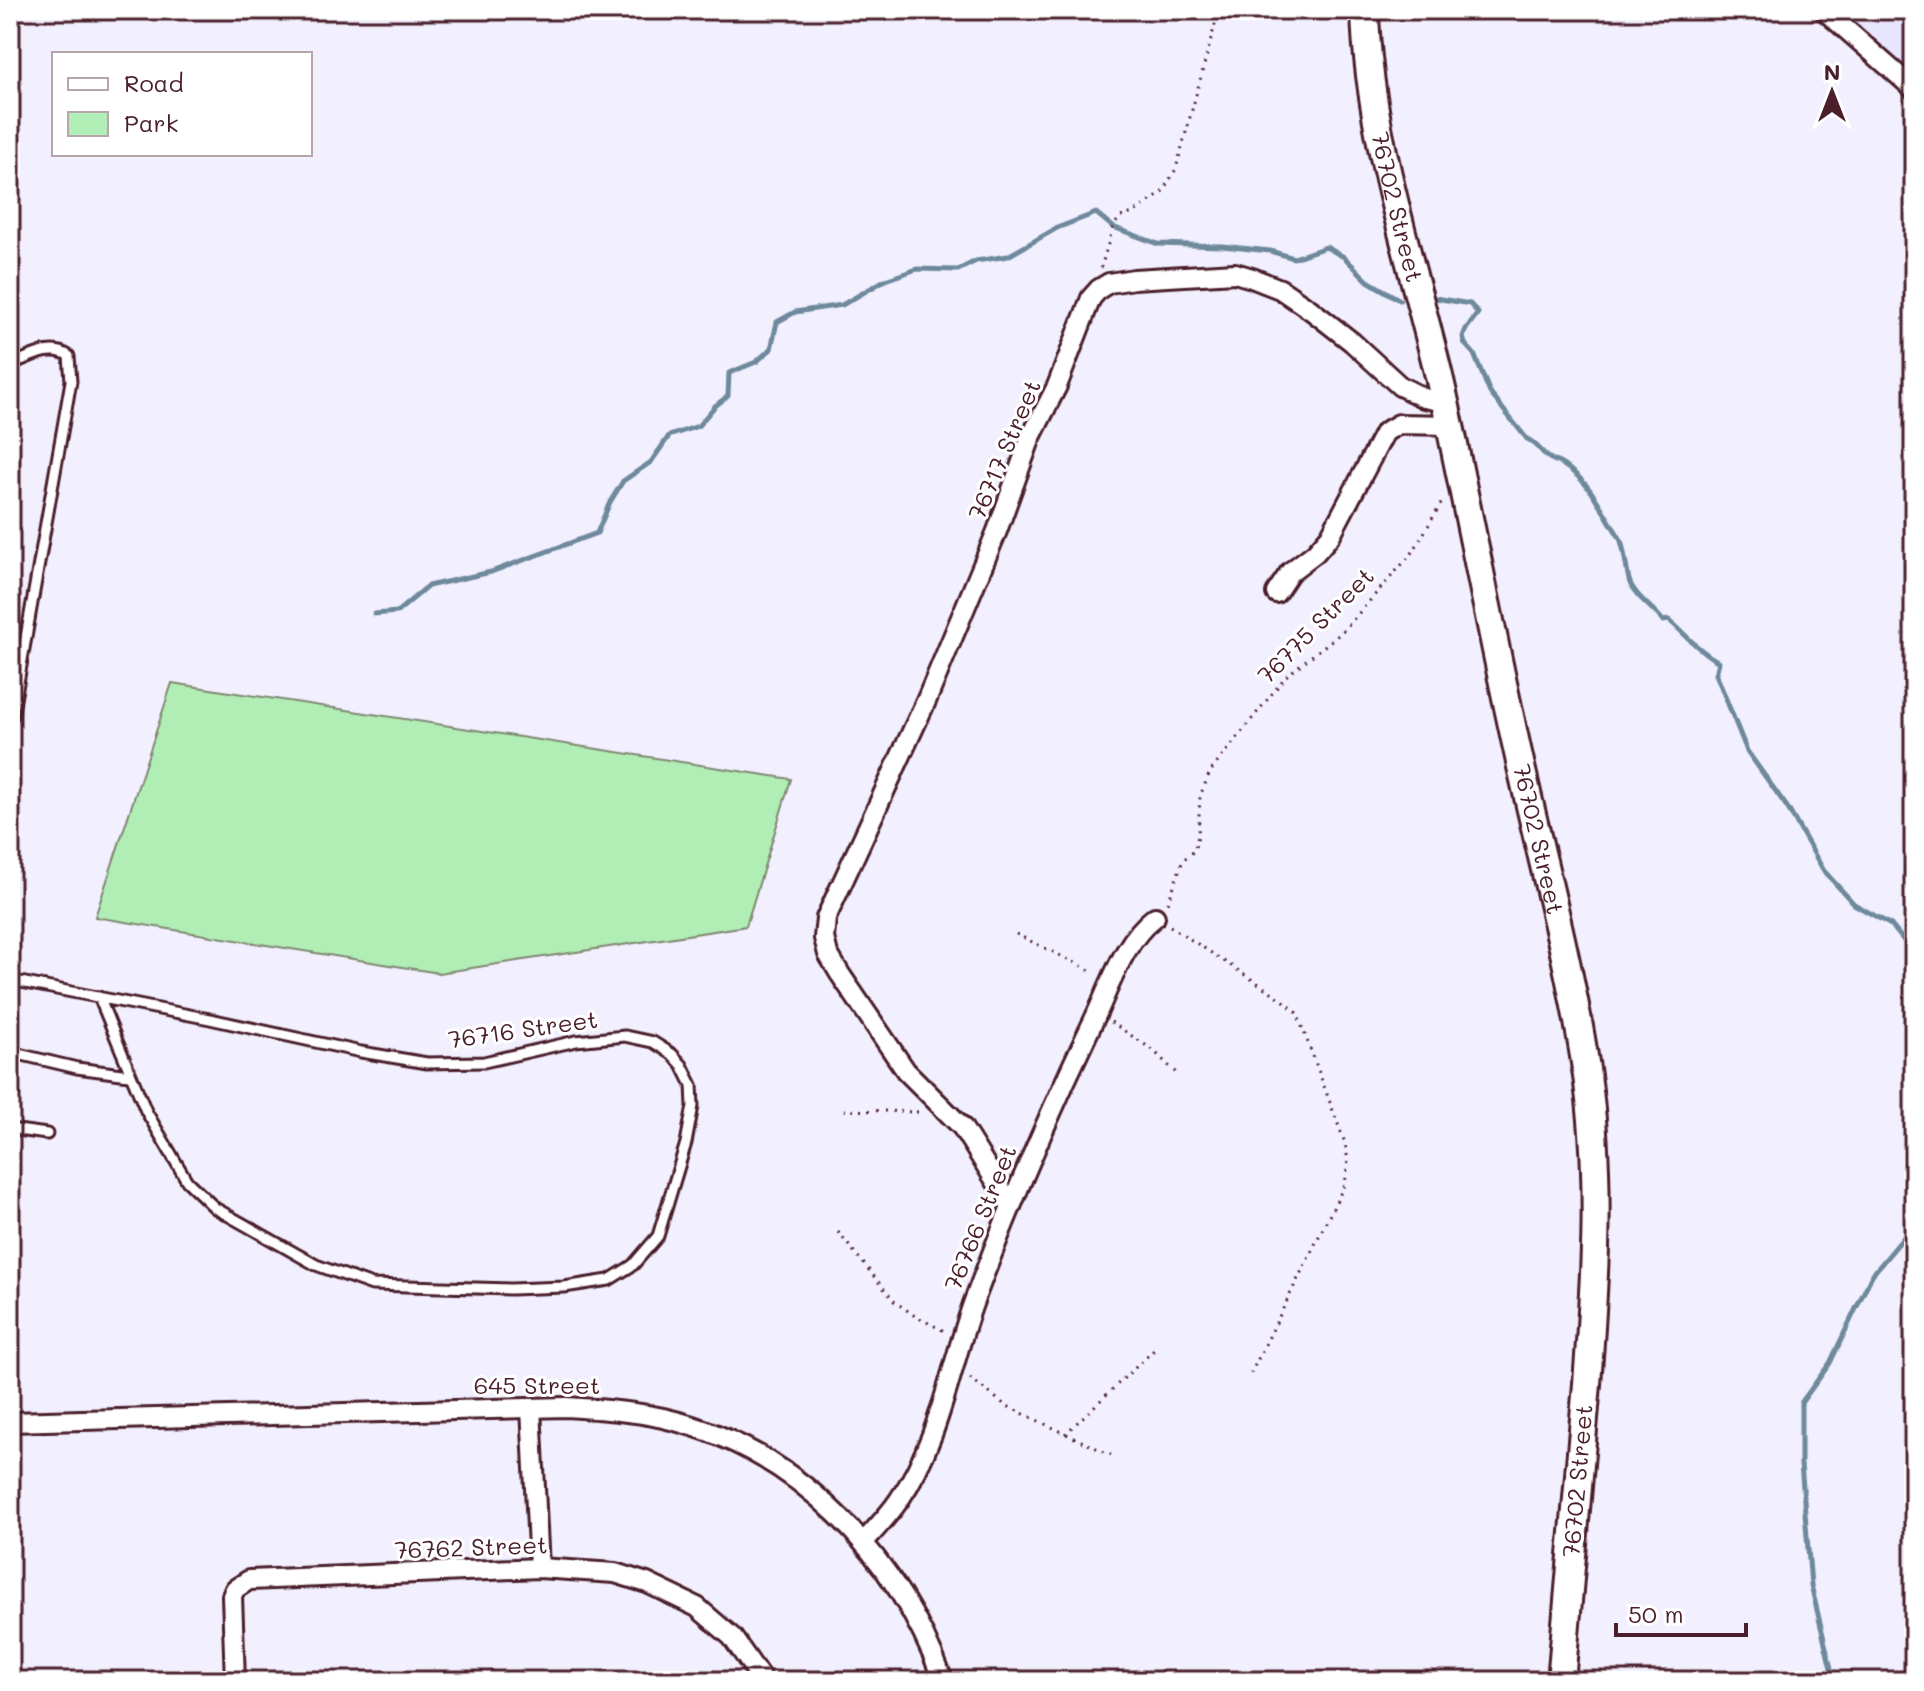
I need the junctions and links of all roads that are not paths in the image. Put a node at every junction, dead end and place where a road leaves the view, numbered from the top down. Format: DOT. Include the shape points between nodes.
graph roads {
  1 [pos="1365,10"];
  2 [pos="1824,10"];
  3 [pos="1914,89"];
  4 [pos="10,365"];
  5 [pos="1447,413"];
  6 [pos="1276,593"];
  7 [pos="12,717"];
  8 [pos="1155,917"];
  9 [pos="10,980"];
  10 [pos="99,997"];
  11 [pos="10,1052"];
  12 [pos="129,1075"];
  13 [pos="10,1129"];
  14 [pos="47,1134"];
  15 [pos="1010,1204"];
  16 [pos="531,1408"];
  17 [pos="10,1422"];
  18 [pos="864,1542"];
  19 [pos="539,1568"];
  20 [pos="235,1681"];
  21 [pos="763,1681"];
  22 [pos="943,1681"];
  23 [pos="1561,1681"];
  1 -- 5 [label="street, 76702 Street" via="1382,140"];
  2 -- 3 [label="street"];
  4 -- 7 [label="lane" via="57,350 69,356 71,364"];
  5 -- 6 [label="street" via="1385,432 1330,536 1290,572"];
  5 -- 15 [label="street, 76717 Street" via="1400,386 1311,310 1252,278 1235,273 1134,279 1109,283 1091,298 927,699 826,918 824,938 828,954 906,1071 949,1113"];
  5 -- 23 [label="street, 76702 Street" via="1571,987 1594,1133 1594,1285"];
  8 -- 15 [label="street, 76766 Street" via="1134,938 1112,981"];
  9 -- 10 [label="lane, 76716 Street"];
  10 -- 12 [label="lane, 76716 Street"];
  10 -- 12 [label="lane, 76716 Street" via="427,1063 484,1062 625,1036 653,1042 672,1054 692,1085 693,1106 658,1236 633,1265 609,1280 511,1289 372,1285 316,1265 215,1208 187,1181"];
  11 -- 12 [label="lane"];
  13 -- 14 [label="lane"];
  15 -- 18 [label="street, 76766 Street" via="923,1454 900,1499"];
  16 -- 17 [label="street, 645 Street"];
  16 -- 18 [label="street, 645 Street" via="619,1410 665,1418 724,1438 800,1483"];
  16 -- 19 [label="street"];
  18 -- 22 [label="street, 645 Street" via="911,1608"];
  19 -- 20 [label="street, 76762 Street" via="249,1580 232,1596"];
  19 -- 21 [label="street, 76762 Street" via="615,1573 697,1607 732,1637"];
}
